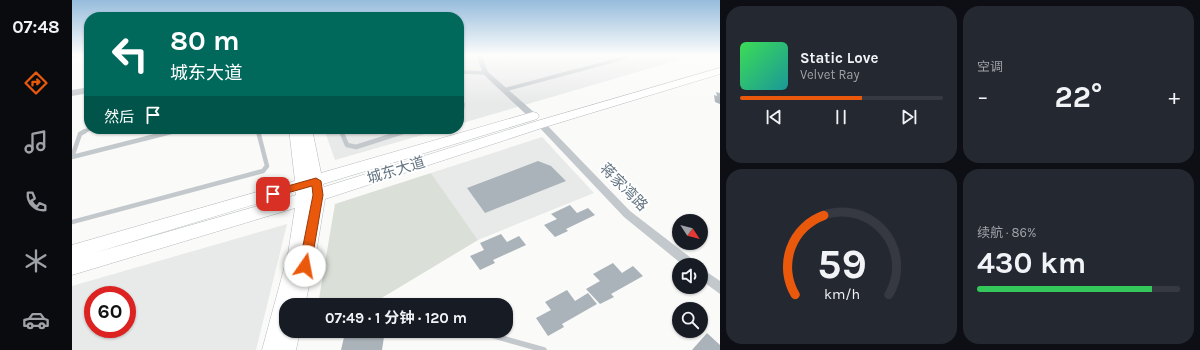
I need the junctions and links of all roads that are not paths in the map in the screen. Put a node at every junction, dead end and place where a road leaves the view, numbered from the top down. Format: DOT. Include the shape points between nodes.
graph roads {
  1 [pos="574,71"];
  2 [pos="691,71"];
  3 [pos="719,71"];
  4 [pos="464,72"];
  5 [pos="485,73"];
  6 [pos="504,90"];
  7 [pos="84,91"];
  8 [pos="72,93"];
  9 [pos="537,120"];
  10 [pos="84,132"];
  11 [pos="162,134"];
  12 [pos="259,134"];
  13 [pos="295,134"];
  14 [pos="306,134"];
  15 [pos="342,134"];
  16 [pos="396,134"];
  17 [pos="72,157"];
  18 [pos="310,190"];
  19 [pos="72,222"];
  20 [pos="72,252"];
  21 [pos="682,258"];
  22 [pos="72,267"];
  23 [pos="708,279"];
  24 [pos="720,288"];
  25 [pos="298,298"];
  26 [pos="289,338"];
  27 [pos="499,338"];
  28 [pos="272,350"];
  29 [pos="286,350"];
  30 [pos="544,350"];
  1 -- 6 [label="lane"];
  2 -- 9 [label="main road, 城东大道"];
  3 -- 9 [label="main road, 城东大道"];
  4 -- 5 [label="lane"];
  5 -- 6 [label="street, 蒋家湾路"];
  6 -- 9 [label="street, 蒋家湾路"];
  7 -- 8 [label="street"];
  9 -- 18 [label="main road, 城东大道"];
  9 -- 21 [label="street, 蒋家湾路" via="627,214"];
  10 -- 17 [label="lane" via="80,134"];
  11 -- 17 [label="lane"];
  12 -- 19 [label="lane" via="268,166 263,171"];
  13 -- 18 [label="main road"];
  14 -- 18 [label="main road"];
  15 -- 16 [label="lane" via="347,145 356,147"];
  18 -- 20 [label="main road, 城东大道"];
  18 -- 22 [label="main road, 城东大道"];
  18 -- 25 [label="main road" via="308,253"];
  18 -- 28 [label="main road"];
  23 -- 24 [label="street"];
  26 -- 29 [label="main road"];
  27 -- 30 [label="lane"];
}
